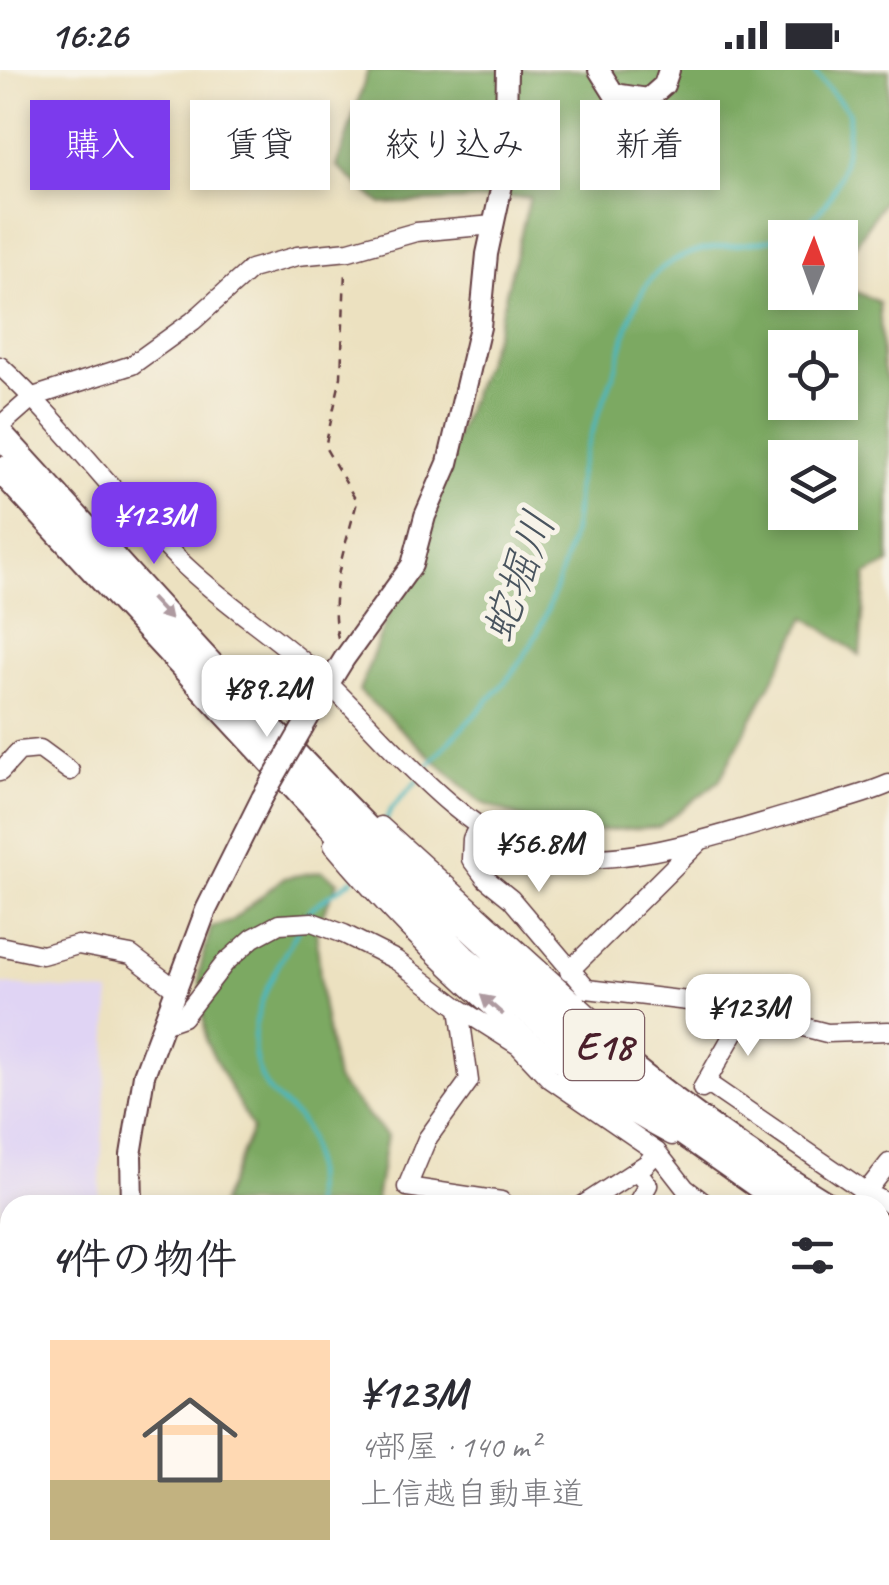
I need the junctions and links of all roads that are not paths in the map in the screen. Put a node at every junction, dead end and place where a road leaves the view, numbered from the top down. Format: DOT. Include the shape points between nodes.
graph roads {
  1 [pos="507,70"];
  2 [pos="599,70"];
  3 [pos="669,70"];
  4 [pos="493,225"];
  5 [pos="0,366"];
  6 [pos="33,397"];
  7 [pos="0,426"];
  8 [pos="0,434"];
  9 [pos="0,469"];
  10 [pos="328,684"];
  11 [pos="70,771"];
  12 [pos="0,772"];
  13 [pos="889,784"];
  14 [pos="478,827"];
  15 [pos="351,831"];
  16 [pos="701,840"];
  17 [pos="390,870"];
  18 [pos="0,946"];
  19 [pos="570,970"];
  20 [pos="177,990"];
  21 [pos="459,1008"];
  22 [pos="746,1012"];
  23 [pos="163,1024"];
  24 [pos="889,1031"];
  25 [pos="719,1148"];
  26 [pos="657,1152"];
  27 [pos="889,1163"];
  28 [pos="637,1170"];
  29 [pos="132,1195"];
  30 [pos="404,1195"];
  31 [pos="598,1195"];
  32 [pos="642,1195"];
  33 [pos="695,1195"];
  34 [pos="774,1195"];
  35 [pos="808,1195"];
  36 [pos="859,1195"];
  37 [pos="864,1195"];
  1 -- 4 [label="main road" via="505,170"];
  2 -- 3 [label="main road" via="614,94 648,99 664,86"];
  4 -- 6 [label="street" via="416,232 251,269 132,365"];
  4 -- 10 [label="main road" via="480,327 448,464 412,565"];
  5 -- 6 [label="street"];
  6 -- 7 [label="street"];
  6 -- 10 [label="street" via="181,562"];
  8 -- 15 [label="highway, E18, one-way" via="231,685"];
  9 -- 15 [label="highway, E18" via="290,782"];
  10 -- 14 [label="street"];
  10 -- 20 [label="main road, bridge" via="206,910"];
  11 -- 12 [label="street" via="40,749 20,751"];
  13 -- 16 [label="street"];
  14 -- 16 [label="street" via="513,846 570,858"];
  14 -- 19 [label="street" via="471,859"];
  15 -- 17 [label="highway, E18"];
  15 -- 17 [label="street"];
  16 -- 19 [label="street"];
  17 -- 25 [label="highway, E18"];
  25 -- 17 [label="street, one-way" via="632,1116 551,1056 472,988"];
  18 -- 20 [label="street" via="42,955 78,945 131,955"];
  19 -- 22 [label="street" via="587,989"];
  20 -- 23 [label="main road"];
  21 -- 23 [label="street" via="396,960 312,922 279,924 253,938 183,1017"];
  21 -- 26 [label="street"];
  21 -- 30 [label="street" via="470,1081 427,1138"];
  22 -- 24 [label="street" via="827,1032"];
  22 -- 36 [label="street" via="705,1086"];
  23 -- 29 [label="main road" via="135,1116"];
  25 -- 34 [label="highway, E18"];
  25 -- 35 [label="highway, E18"];
  26 -- 28 [label="street"];
  26 -- 33 [label="street"];
  27 -- 37 [label="street"];
  28 -- 31 [label="street"];
  28 -- 32 [label="street" via="648,1185"];
}
